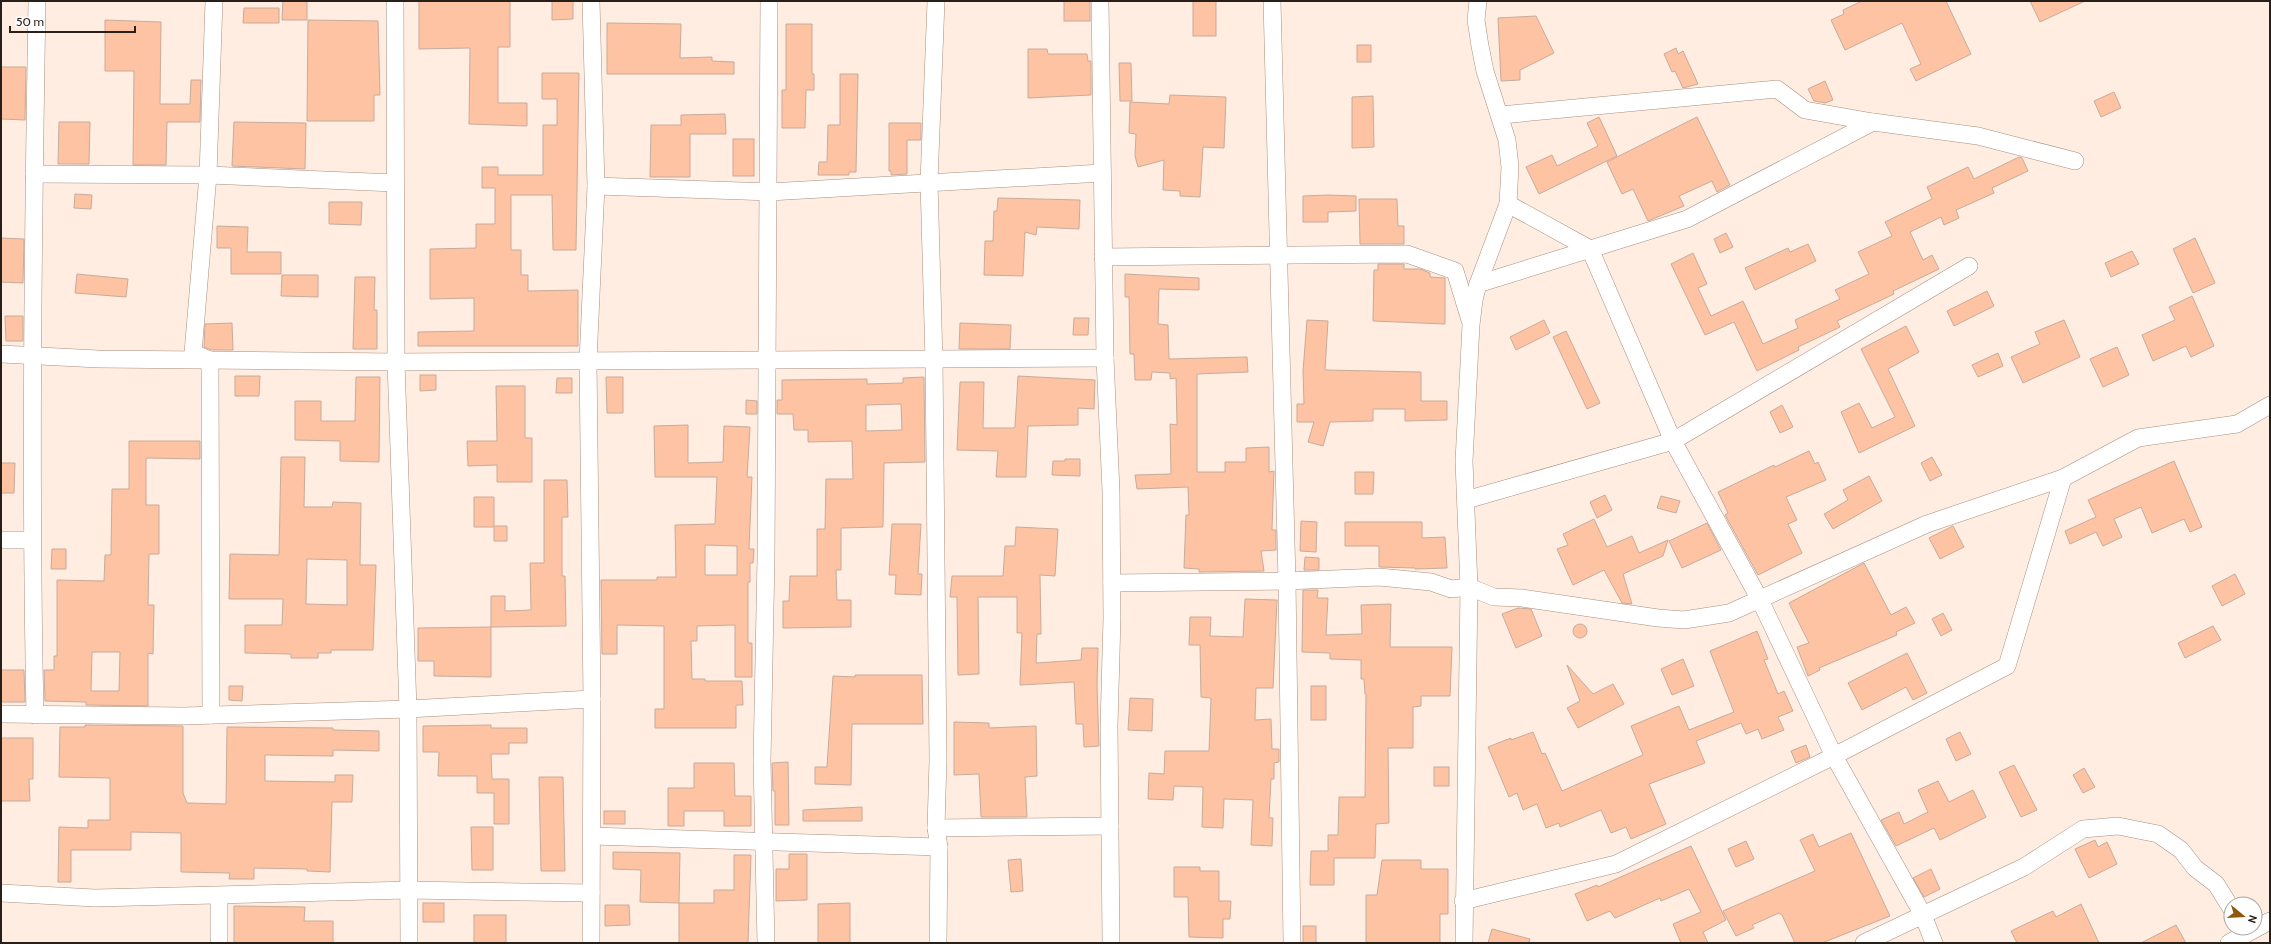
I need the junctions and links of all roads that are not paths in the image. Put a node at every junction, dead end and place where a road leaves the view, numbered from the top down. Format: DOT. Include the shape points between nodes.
graph roads {
  1 [pos="37,1"];
  2 [pos="214,1"];
  3 [pos="395,1"];
  4 [pos="591,1"];
  5 [pos="769,1"];
  6 [pos="936,1"];
  7 [pos="1100,1"];
  8 [pos="1272,1"];
  9 [pos="1478,1"];
  10 [pos="1501,115"];
  11 [pos="1873,122"];
  12 [pos="2075,161"];
  13 [pos="1102,173"];
  14 [pos="34,174"];
  15 [pos="208,175"];
  16 [pos="929,182"];
  17 [pos="395,183"];
  18 [pos="596,186"];
  19 [pos="769,192"];
  20 [pos="1508,204"];
  21 [pos="1590,249"];
  22 [pos="1278,254"];
  23 [pos="1103,257"];
  24 [pos="1969,266"];
  25 [pos="1478,284"];
  26 [pos="1471,325"];
  27 [pos="1,354"];
  28 [pos="32,356"];
  29 [pos="1105,358"];
  30 [pos="210,360"];
  31 [pos="766,360"];
  32 [pos="934,360"];
  33 [pos="588,361"];
  34 [pos="396,362"];
  35 [pos="2270,405"];
  36 [pos="1673,441"];
  37 [pos="2063,478"];
  38 [pos="1466,500"];
  39 [pos="1,540"];
  40 [pos="32,540"];
  41 [pos="1287,581"];
  42 [pos="1112,583"];
  43 [pos="1469,587"];
  44 [pos="1760,600"];
  45 [pos="592,699"];
  46 [pos="408,709"];
  47 [pos="1,714"];
  48 [pos="35,715"];
  49 [pos="211,715"];
  50 [pos="1834,756"];
  51 [pos="1110,826"];
  52 [pos="936,828"];
  53 [pos="592,836"];
  54 [pos="762,841"];
  55 [pos="940,847"];
  56 [pos="409,890"];
  57 [pos="1,893"];
  58 [pos="592,893"];
  59 [pos="219,896"];
  60 [pos="2224,896"];
  61 [pos="1463,901"];
  62 [pos="1923,915"];
  63 [pos="2270,921"];
  64 [pos="2237,938"];
  65 [pos="219,943"];
  66 [pos="409,943"];
  67 [pos="591,943"];
  68 [pos="766,943"];
  69 [pos="938,943"];
  70 [pos="1111,943"];
  71 [pos="1292,943"];
  72 [pos="1464,943"];
  73 [pos="1864,943"];
  74 [pos="1934,943"];
  1 -- 14 [label="street"];
  2 -- 15 [label="street"];
  3 -- 17 [label="street"];
  4 -- 18 [label="street"];
  5 -- 19 [label="street"];
  6 -- 16 [label="street"];
  7 -- 13 [label="street"];
  8 -- 22 [label="street"];
  9 -- 10 [label="street" via="1476,20 1481,52"];
  10 -- 11 [label="street" via="1777,89 1805,110"];
  10 -- 20 [label="street" via="1509,153"];
  11 -- 12 [label="street" via="1978,136"];
  11 -- 21 [label="street" via="1687,219"];
  13 -- 16 [label="street"];
  13 -- 23 [label="street"];
  14 -- 15 [label="street"];
  14 -- 28 [label="street"];
  15 -- 17 [label="street"];
  15 -- 30 [label="street" via="193,353"];
  16 -- 19 [label="street"];
  16 -- 32 [label="street"];
  17 -- 34 [label="street"];
  18 -- 19 [label="street"];
  18 -- 33 [label="street"];
  19 -- 31 [label="street"];
  20 -- 21 [label="street"];
  20 -- 25 [label="street"];
  21 -- 25 [label="street"];
  21 -- 36 [label="street"];
  22 -- 23 [label="street"];
  22 -- 26 [label="street" via="1407,254 1427,260 1455,271"];
  22 -- 41 [label="street"];
  23 -- 29 [label="street"];
  24 -- 36 [label="street"];
  25 -- 26 [label="street"];
  26 -- 38 [label="street" via="1464,461"];
  27 -- 28 [label="street"];
  28 -- 30 [label="street"];
  28 -- 40 [label="street"];
  29 -- 32 [label="street"];
  29 -- 42 [label="street"];
  30 -- 34 [label="street"];
  30 -- 49 [label="street"];
  31 -- 32 [label="street"];
  31 -- 33 [label="street"];
  31 -- 54 [label="street"];
  32 -- 52 [label="street" via="938,760"];
  33 -- 34 [label="street"];
  33 -- 45 [label="street"];
  34 -- 46 [label="street"];
  35 -- 37 [label="street" via="2237,424 2138,438"];
  36 -- 38 [label="street"];
  36 -- 44 [label="street"];
  37 -- 44 [label="street" via="1926,524"];
  37 -- 50 [label="street" via="2007,666"];
  38 -- 43 [label="street"];
  39 -- 40 [label="street"];
  40 -- 48 [label="street"];
  41 -- 42 [label="street"];
  41 -- 43 [label="street" via="1379,577 1430,582 1452,589"];
  41 -- 71 [label="street"];
  42 -- 51 [label="street"];
  43 -- 44 [label="street" via="1494,597 1522,598 1684,620 1729,613"];
  43 -- 61 [label="street"];
  44 -- 50 [label="street"];
  45 -- 46 [label="street"];
  45 -- 53 [label="street"];
  46 -- 49 [label="street"];
  46 -- 56 [label="street"];
  47 -- 48 [label="street"];
  48 -- 49 [label="street"];
  50 -- 61 [label="street" via="1616,864"];
  50 -- 62 [label="street"];
  51 -- 52 [label="street"];
  51 -- 70 [label="street"];
  52 -- 55 [label="street"];
  53 -- 54 [label="street"];
  53 -- 58 [label="street"];
  54 -- 55 [label="street"];
  54 -- 68 [label="street"];
  55 -- 69 [label="street"];
  56 -- 58 [label="street"];
  56 -- 59 [label="street"];
  56 -- 66 [label="street"];
  57 -- 59 [label="street" via="95,898"];
  58 -- 67 [label="street"];
  59 -- 65 [label="street"];
  60 -- 62 [label="street" via="2216,884 2195,868 2181,850 2158,834 2118,826 2083,829 2024,866"];
  61 -- 72 [label="street"];
  62 -- 73 [label="street"];
  62 -- 74 [label="street"];
  63 -- 64 [label="street"];
}
